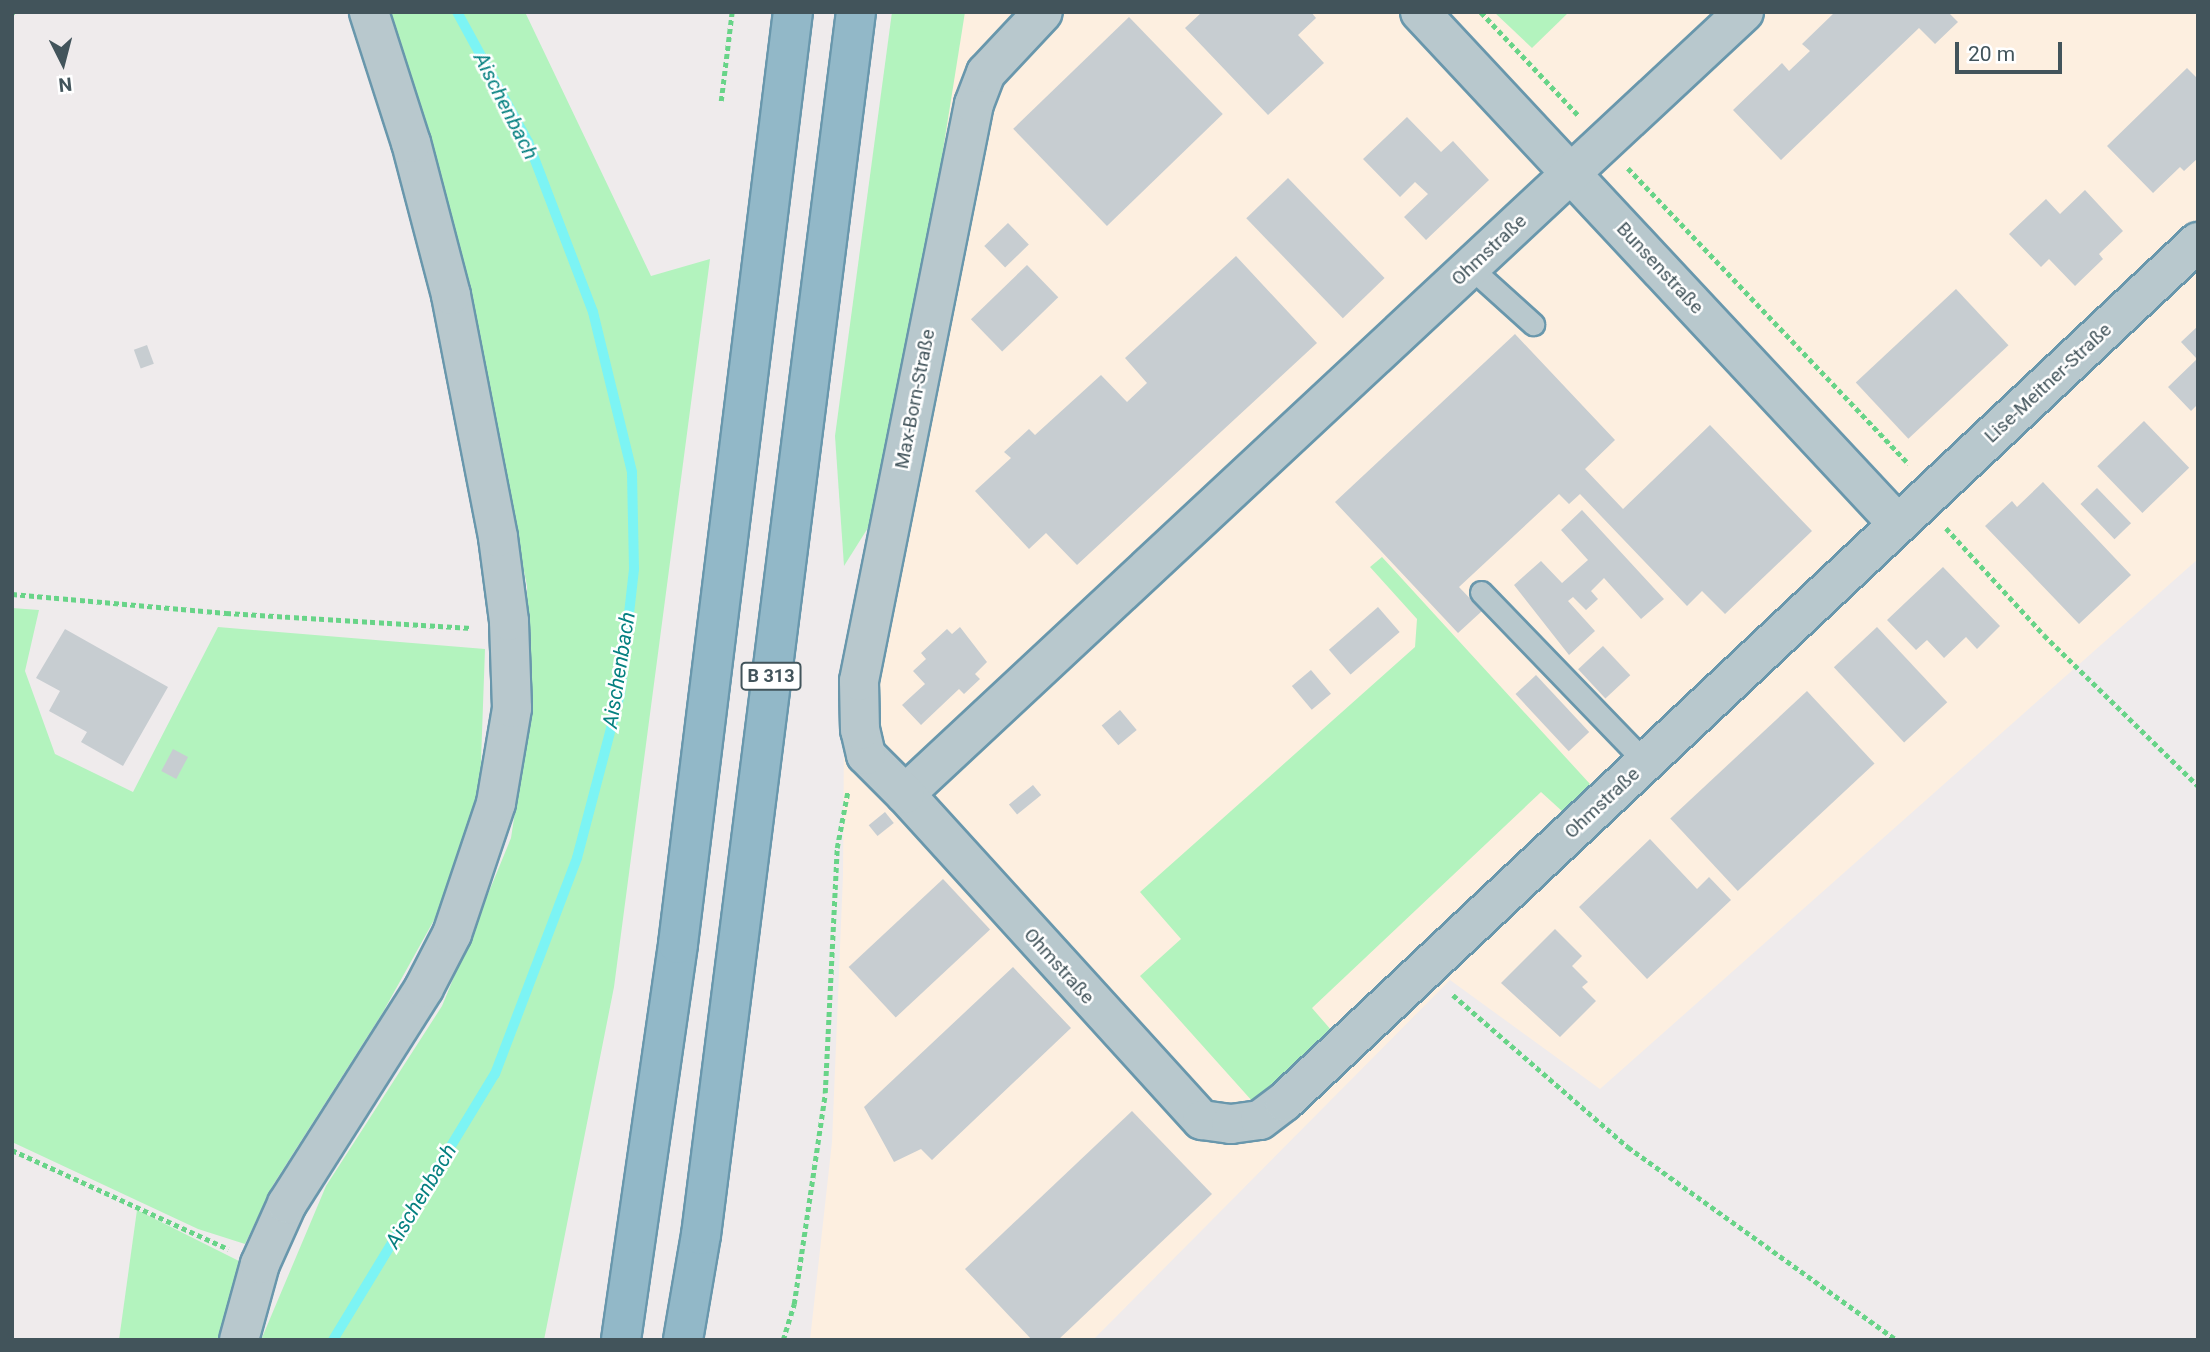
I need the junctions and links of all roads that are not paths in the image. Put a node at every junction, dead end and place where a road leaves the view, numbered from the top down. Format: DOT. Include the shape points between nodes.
graph roads {
  1 [pos="369,12"];
  2 [pos="793,12"];
  3 [pos="856,12"];
  4 [pos="1043,12"];
  5 [pos="1420,12"];
  6 [pos="1744,12"];
  7 [pos="1572,173"];
  8 [pos="2198,242"];
  9 [pos="1471,268"];
  10 [pos="1532,324"];
  11 [pos="1918,505"];
  12 [pos="1481,593"];
  13 [pos="1646,763"];
  14 [pos="905,794"];
  15 [pos="239,1340"];
  16 [pos="621,1340"];
  17 [pos="683,1340"];
  1 -- 15 [label="street" via="411,143 451,295 498,537 509,621 512,708 496,803 452,934 424,988 288,1204 260,1264"];
  2 -- 16 [label="highway, B 313" via="678,944"];
  3 -- 17 [label="highway, B 313" via="701,1235"];
  4 -- 14 [label="street, Max-Born-Straße" via="986,73 974,104 859,681 860,730 866,755"];
  5 -- 7 [label="street, Bunsenstraße"];
  6 -- 7 [label="street"];
  7 -- 9 [label="street, Ohmstraße"];
  7 -- 11 [label="street, Bunsenstraße"];
  8 -- 11 [label="street, Lise-Meitner-Straße"];
  9 -- 10 [label="lane"];
  9 -- 14 [label="street, Ohmstraße"];
  11 -- 13 [label="street, Ohmstraße"];
  12 -- 13 [label="lane"];
  13 -- 14 [label="street, Ohmstraße" via="1260,1120 1231,1124 1202,1120"];
}
